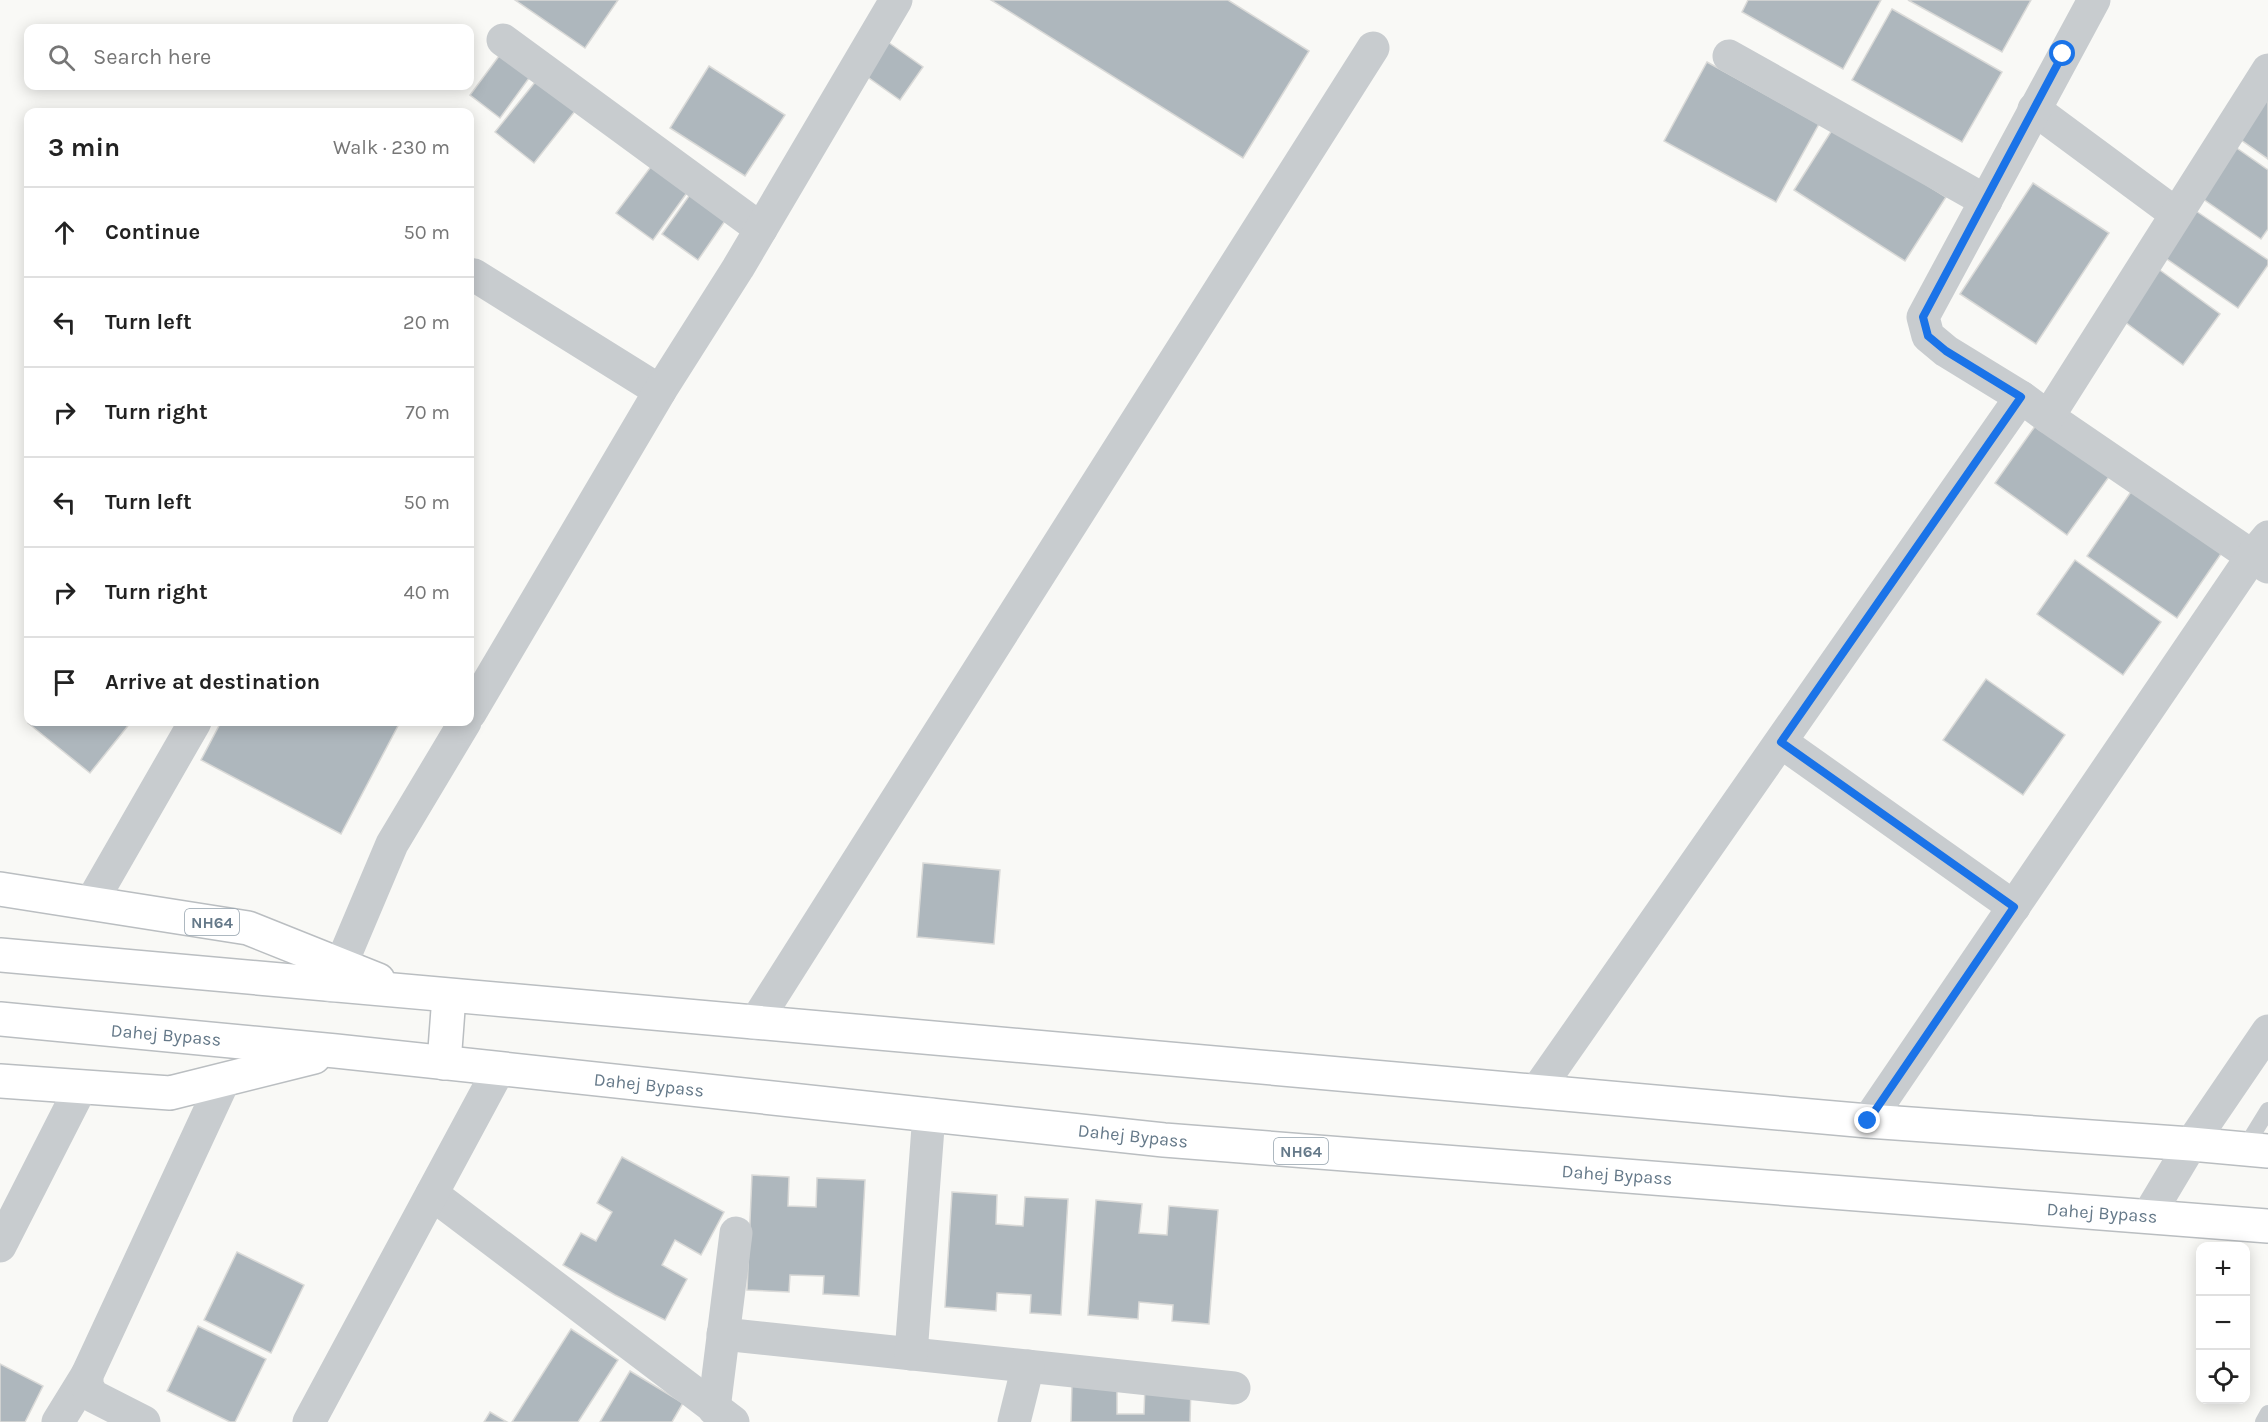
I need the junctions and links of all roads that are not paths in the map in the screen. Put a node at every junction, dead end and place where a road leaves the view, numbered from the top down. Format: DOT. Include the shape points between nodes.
graph roads {
  1 [pos="896,0"];
  2 [pos="2094,0"];
  3 [pos="503,40"];
  4 [pos="1373,48"];
  5 [pos="1729,56"];
  6 [pos="2268,70"];
  7 [pos="2034,109"];
  8 [pos="1986,201"];
  9 [pos="2176,214"];
  10 [pos="761,230"];
  11 [pos="474,275"];
  12 [pos="660,391"];
  13 [pos="2021,397"];
  14 [pos="2048,417"];
  15 [pos="2263,553"];
  16 [pos="474,706"];
  17 [pos="193,726"];
  18 [pos="463,726"];
  19 [pos="1781,742"];
  20 [pos="0,889"];
  21 [pos="92,903"];
  22 [pos="2014,907"];
  23 [pos="0,955"];
  24 [pos="337,975"];
  25 [pos="449,996"];
  26 [pos="0,1019"];
  27 [pos="755,1023"];
  28 [pos="2268,1031"];
  29 [pos="336,1052"];
  30 [pos="444,1063"];
  31 [pos="499,1069"];
  32 [pos="224,1080"];
  33 [pos="0,1081"];
  34 [pos="81,1087"];
  35 [pos="1536,1092"];
  36 [pos="2268,1110"];
  37 [pos="929,1114"];
  38 [pos="1868,1121"];
  39 [pos="2191,1144"];
  40 [pos="2256,1150"];
  41 [pos="432,1194"];
  42 [pos="2148,1216"];
  43 [pos="2268,1226"];
  44 [pos="736,1233"];
  45 [pos="0,1246"];
  46 [pos="723,1334"];
  47 [pos="911,1354"];
  48 [pos="1028,1366"];
  49 [pos="87,1375"];
  50 [pos="1234,1388"];
  51 [pos="2268,1413"];
  52 [pos="724,1415"];
  53 [pos="58,1422"];
  54 [pos="144,1422"];
  55 [pos="309,1422"];
  56 [pos="1014,1422"];
  57 [pos="2263,1422"];
  1 -- 10 [label="street"];
  2 -- 7 [label="street"];
  3 -- 10 [label="street"];
  4 -- 27 [label="street"];
  5 -- 8 [label="street"];
  6 -- 9 [label="street"];
  7 -- 8 [label="street"];
  7 -- 9 [label="street"];
  8 -- 13 [label="street" via="1923,317 1928,336 1946,351"];
  9 -- 14 [label="street"];
  10 -- 12 [label="street"];
  11 -- 12 [label="street"];
  12 -- 16 [label="street"];
  13 -- 14 [label="street"];
  13 -- 19 [label="street"];
  14 -- 15 [label="street"];
  15 -- 22 [label="street"];
  17 -- 21 [label="street"];
  18 -- 24 [label="street" via="392,844"];
  19 -- 22 [label="street"];
  19 -- 35 [label="street"];
  20 -- 21 [label="highway, NH64"];
  21 -- 24 [label="highway, NH64" via="248,928"];
  22 -- 38 [label="street"];
  23 -- 24 [label="highway"];
  24 -- 25 [label="highway, NH64" via="413,993"];
  25 -- 27 [label="highway, NH64"];
  25 -- 30 [label="highway"];
  26 -- 29 [label="highway, Dahej Bypass"];
  27 -- 35 [label="highway, NH64"];
  28 -- 39 [label="street"];
  29 -- 30 [label="highway, Dahej Bypass / NH64"];
  29 -- 32 [label="highway, NH64"];
  30 -- 31 [label="highway, Dahej Bypass / NH64"];
  31 -- 37 [label="highway, Dahej Bypass / NH64"];
  31 -- 41 [label="street"];
  32 -- 34 [label="highway, NH64" via="170,1093"];
  32 -- 49 [label="street"];
  33 -- 34 [label="highway, NH64"];
  34 -- 45 [label="street"];
  35 -- 38 [label="highway, NH64"];
  36 -- 40 [label="lane"];
  37 -- 42 [label="highway, Dahej Bypass / NH64" via="1176,1141"];
  37 -- 47 [label="street"];
  38 -- 39 [label="highway, NH64"];
  39 -- 40 [label="highway, NH64"];
  39 -- 42 [label="street"];
  41 -- 52 [label="street"];
  41 -- 55 [label="street"];
  42 -- 43 [label="highway, Dahej Bypass / NH64"];
  44 -- 46 [label="street"];
  46 -- 47 [label="street"];
  46 -- 52 [label="street"];
  47 -- 48 [label="street"];
  48 -- 50 [label="street"];
  48 -- 56 [label="street"];
  49 -- 53 [label="street"];
  49 -- 54 [label="street" via="87,1386 93,1396"];
  51 -- 57 [label="lane"];
}
